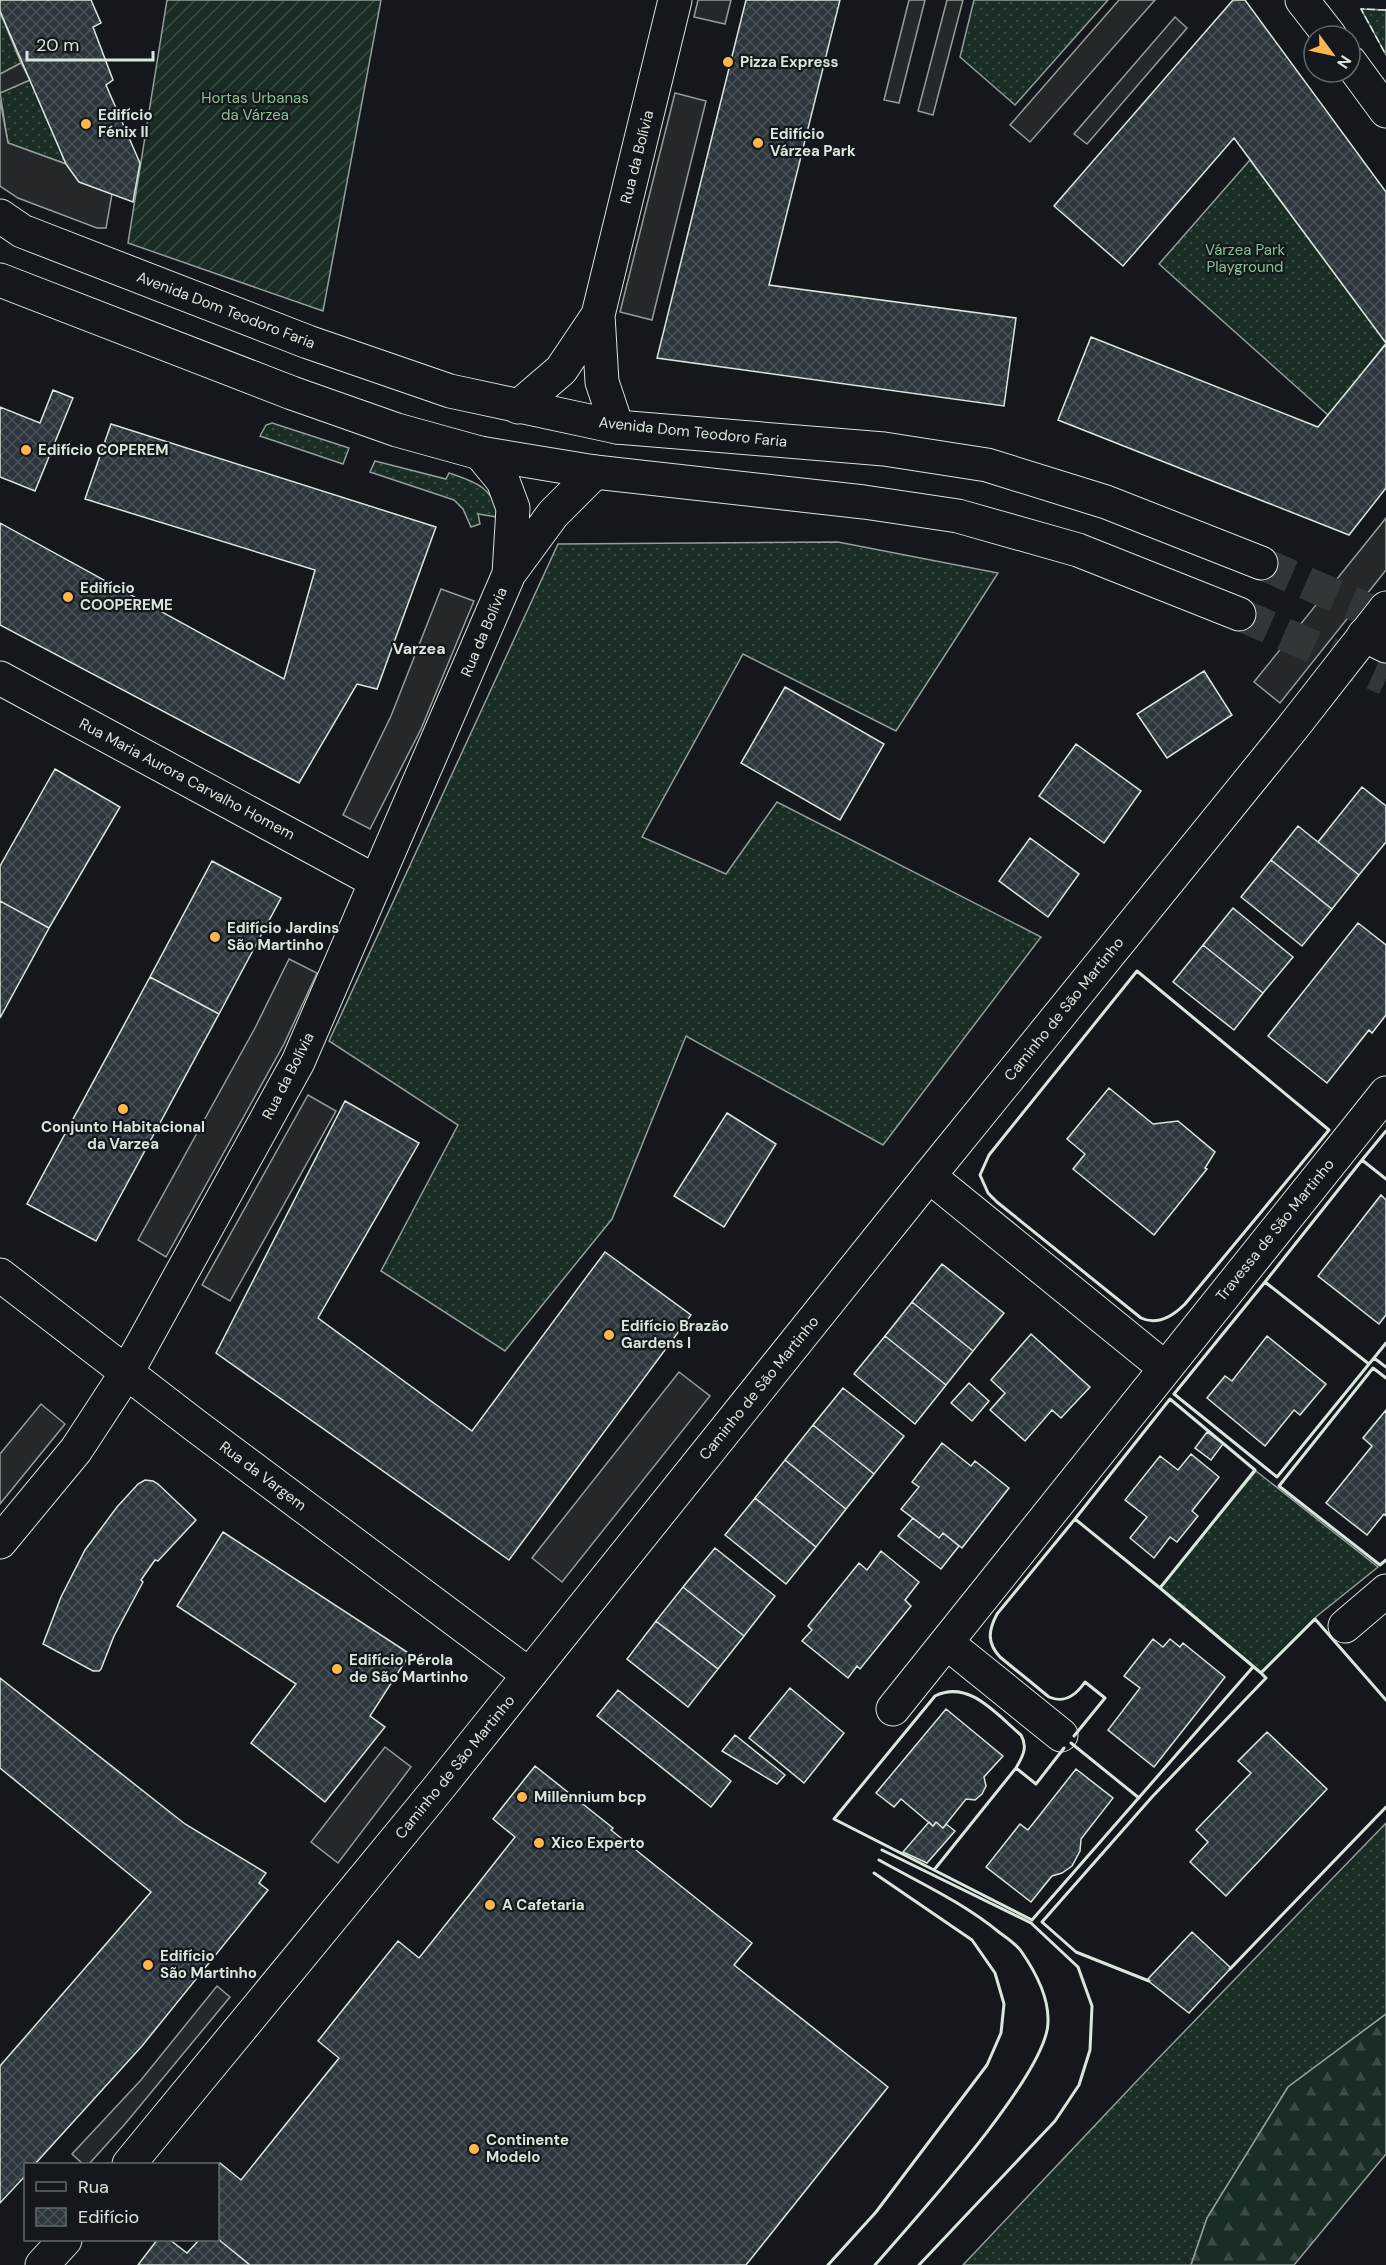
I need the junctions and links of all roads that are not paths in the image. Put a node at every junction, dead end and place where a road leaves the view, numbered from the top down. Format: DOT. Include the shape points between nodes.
graph roads {
  1 [pos="675,0"];
  2 [pos="1302,0"];
  3 [pos="1321,24"];
  4 [pos="1362,78"];
  5 [pos="1386,111"];
  6 [pos="0,216"];
  7 [pos="0,280"];
  8 [pos="598,315"];
  9 [pos="518,406"];
  10 [pos="617,427"];
  11 [pos="480,453"];
  12 [pos="595,472"];
  13 [pos="1261,563"];
  14 [pos="509,574"];
  15 [pos="1386,608"];
  16 [pos="1239,614"];
  17 [pos="1375,640"];
  18 [pos="0,678"];
  19 [pos="375,881"];
  20 [pos="1386,1093"];
  21 [pos="929,1176"];
  22 [pos="0,1275"];
  23 [pos="1165,1368"];
  24 [pos="127,1372"];
  25 [pos="0,1542"];
  26 [pos="1386,1591"];
  27 [pos="1345,1626"];
  28 [pos="947,1643"];
  29 [pos="528,1674"];
  30 [pos="893,1709"];
  31 [pos="1061,1735"];
  32 [pos="130,2163"];
  33 [pos="64,2241"];
  34 [pos="42,2265"];
  1 -- 8 [label="main road, Rua da Bolívia"];
  2 -- 3 [label="main road"];
  4 -- 5 [label="main road"];
  6 -- 9 [label="main road, Avenida Dom Teodoro Faria" via="22,231 318,346 450,391"];
  7 -- 11 [label="main road" via="292,393 397,430"];
  8 -- 9 [label="main road, Rua da Bolívia" via="561,370"];
  8 -- 10 [label="main road, Rua da Bolívia" via="602,382"];
  9 -- 10 [label="main road, Avenida Dom Teodoro Faria"];
  10 -- 13 [label="main road, Avenida Dom Teodoro Faria" via="884,449 987,465 1106,502"];
  11 -- 12 [label="main road"];
  11 -- 14 [label="main road, Rua da Bolívia" via="503,481 513,508"];
  12 -- 14 [label="main road, Rua da Bolívia" via="553,514"];
  12 -- 16 [label="main road" via="958,516 1078,550"];
  14 -- 19 [label="main road, Rua da Bolívia"];
  15 -- 17 [label="main road, Caminho de São Martinho"];
  17 -- 21 [label="main road, Caminho de São Martinho" via="1293,727"];
  18 -- 19 [label="main road, Rua Maria Aurora Carvalho Homem"];
  19 -- 24 [label="main road, Rua da Bolívia" via="298,1062"];
  20 -- 23 [label="main road, Travessa de São Martinho"];
  21 -- 23 [label="main road"];
  21 -- 29 [label="main road, Caminho de São Martinho"];
  22 -- 24 [label="main road, Rua da Vargem"];
  23 -- 28 [label="main road, Travessa de São Martinho"];
  24 -- 25 [label="main road, Rua da Bolívia" via="76,1450"];
  24 -- 29 [label="main road, Rua da Vargem"];
  26 -- 27 [label="main road"];
  28 -- 30 [label="main road, Travessa de São Martinho"];
  28 -- 31 [label="main road"];
  29 -- 32 [label="main road, Caminho de São Martinho"];
  33 -- 34 [label="main road"];
}
